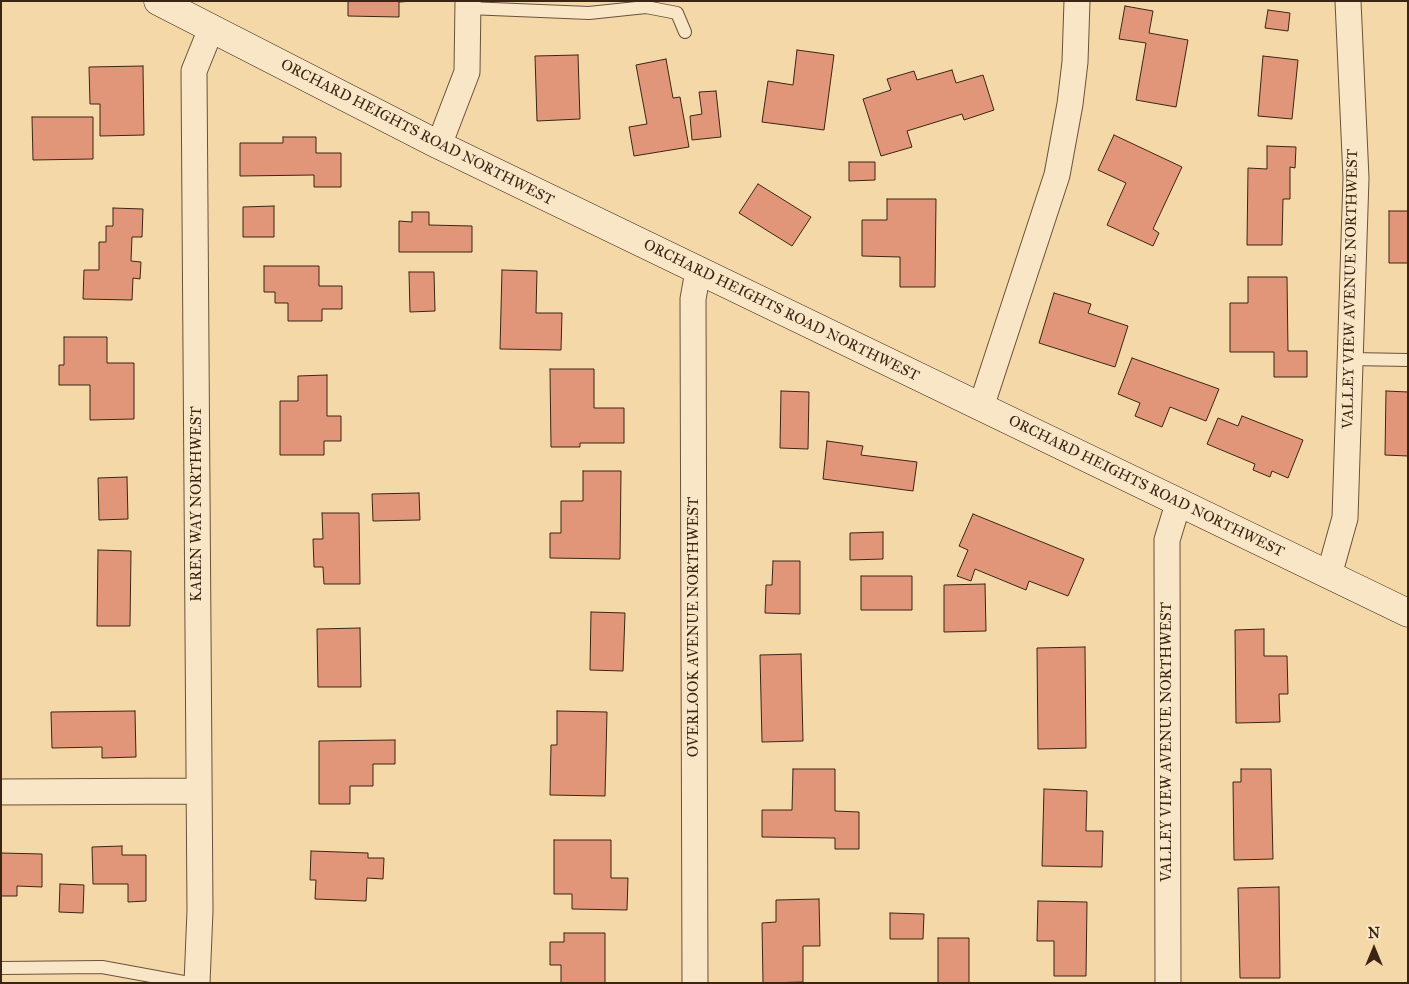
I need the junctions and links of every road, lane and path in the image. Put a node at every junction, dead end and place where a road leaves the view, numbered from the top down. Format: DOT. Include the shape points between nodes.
graph roads {
  1 [pos="158,1"];
  2 [pos="1077,1"];
  3 [pos="1348,1"];
  4 [pos="468,5"];
  5 [pos="211,29"];
  6 [pos="685,32"];
  7 [pos="439,145"];
  8 [pos="698,271"];
  9 [pos="1350,359"];
  10 [pos="1408,360"];
  11 [pos="981,407"];
  12 [pos="1178,504"];
  13 [pos="1329,575"];
  14 [pos="1408,613"];
  15 [pos="199,791"];
  16 [pos="1,792"];
  17 [pos="1,968"];
  18 [pos="188,983"];
  19 [pos="197,983"];
  20 [pos="695,983"];
  21 [pos="1168,983"];
  1 -- 5 [label="main road, ORCHARD HEIGHTS ROAD NORTHWEST"];
  2 -- 11 [label="street" via="1071,96 1056,175"];
  3 -- 9 [label="street, VALLEY VIEW AVENUE NORTHWEST" via="1356,178"];
  4 -- 6 [label="lane" via="589,12 646,7 677,12"];
  4 -- 7 [label="street" via="468,72"];
  5 -- 7 [label="main road, ORCHARD HEIGHTS ROAD NORTHWEST"];
  5 -- 15 [label="street, KAREN WAY NORTHWEST" via="194,71"];
  7 -- 8 [label="main road, ORCHARD HEIGHTS ROAD NORTHWEST"];
  8 -- 11 [label="main road, ORCHARD HEIGHTS ROAD NORTHWEST"];
  8 -- 20 [label="street, OVERLOOK AVENUE NORTHWEST" via="693,299"];
  9 -- 10 [label="lane"];
  9 -- 13 [label="street, VALLEY VIEW AVENUE NORTHWEST" via="1345,518"];
  11 -- 12 [label="main road, ORCHARD HEIGHTS ROAD NORTHWEST"];
  12 -- 13 [label="main road, ORCHARD HEIGHTS ROAD NORTHWEST"];
  12 -- 21 [label="street, VALLEY VIEW AVENUE NORTHWEST" via="1167,540"];
  13 -- 14 [label="main road, ORCHARD HEIGHTS ROAD NORTHWEST"];
  15 -- 16 [label="street"];
  15 -- 19 [label="street, KAREN WAY NORTHWEST"];
  17 -- 18 [label="lane" via="102,967"];
}
